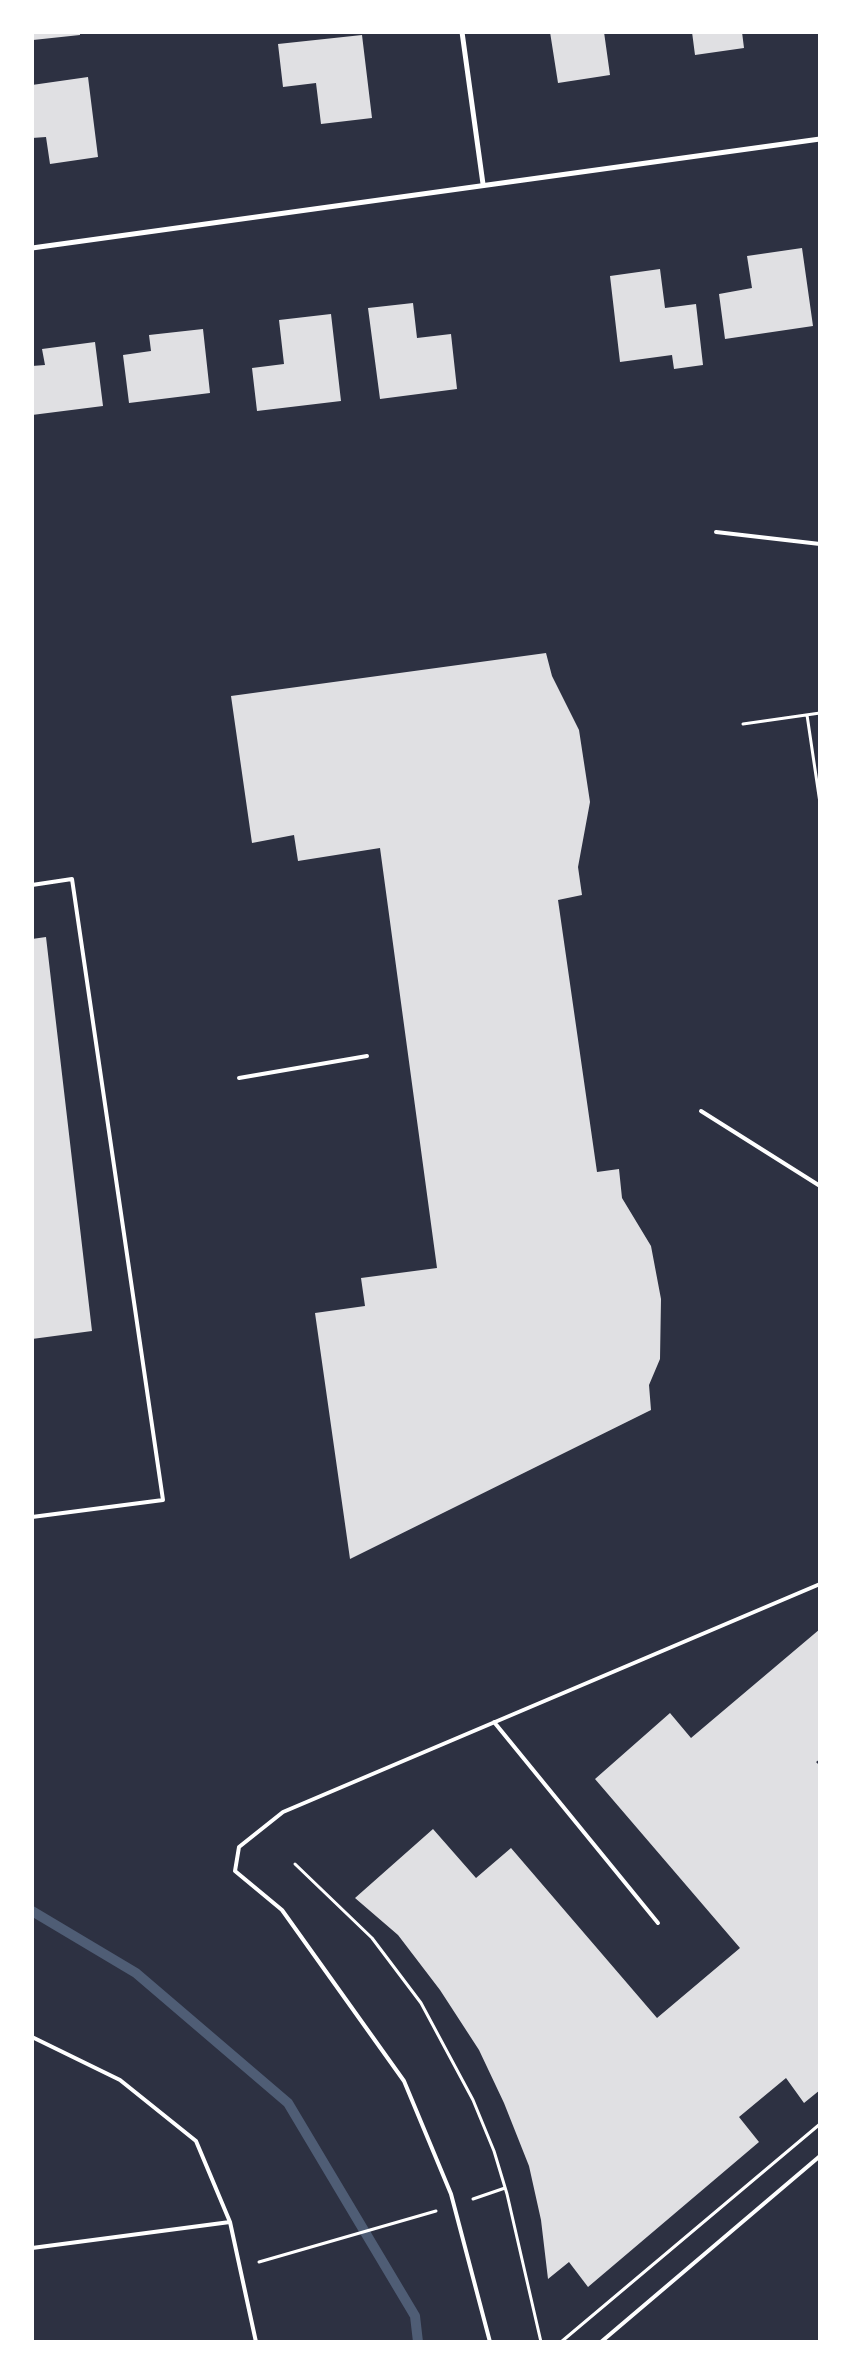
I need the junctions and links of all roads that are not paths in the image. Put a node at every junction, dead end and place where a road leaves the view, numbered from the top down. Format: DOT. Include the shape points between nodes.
graph roads {
  1 [pos="462,32"];
  2 [pos="820,139"];
  3 [pos="483,184"];
  4 [pos="32,248"];
  5 [pos="716,532"];
  6 [pos="820,544"];
  7 [pos="32,884"];
  8 [pos="367,1056"];
  9 [pos="239,1078"];
  10 [pos="701,1111"];
  11 [pos="820,1186"];
  12 [pos="32,1516"];
  13 [pos="820,1584"];
  14 [pos="494,1722"];
  15 [pos="658,1923"];
  16 [pos="32,2037"];
  17 [pos="820,2156"];
  18 [pos="230,2222"];
  19 [pos="32,2248"];
  20 [pos="256,2342"];
  21 [pos="490,2342"];
  22 [pos="601,2342"];
  1 -- 3 [label="street"];
  2 -- 3 [label="street"];
  3 -- 4 [label="street"];
  5 -- 6 [label="lane"];
  7 -- 12 [label="lane" via="72,878 163,1500"];
  8 -- 9 [label="lane"];
  10 -- 11 [label="lane"];
  13 -- 14 [label="lane"];
  14 -- 15 [label="lane"];
  14 -- 21 [label="lane" via="283,1812 240,1847 235,1871 282,1910 404,2080 451,2194"];
  16 -- 18 [label="lane" via="120,2080 196,2141"];
  17 -- 22 [label="lane"];
  18 -- 19 [label="lane"];
  18 -- 20 [label="lane"];
}
